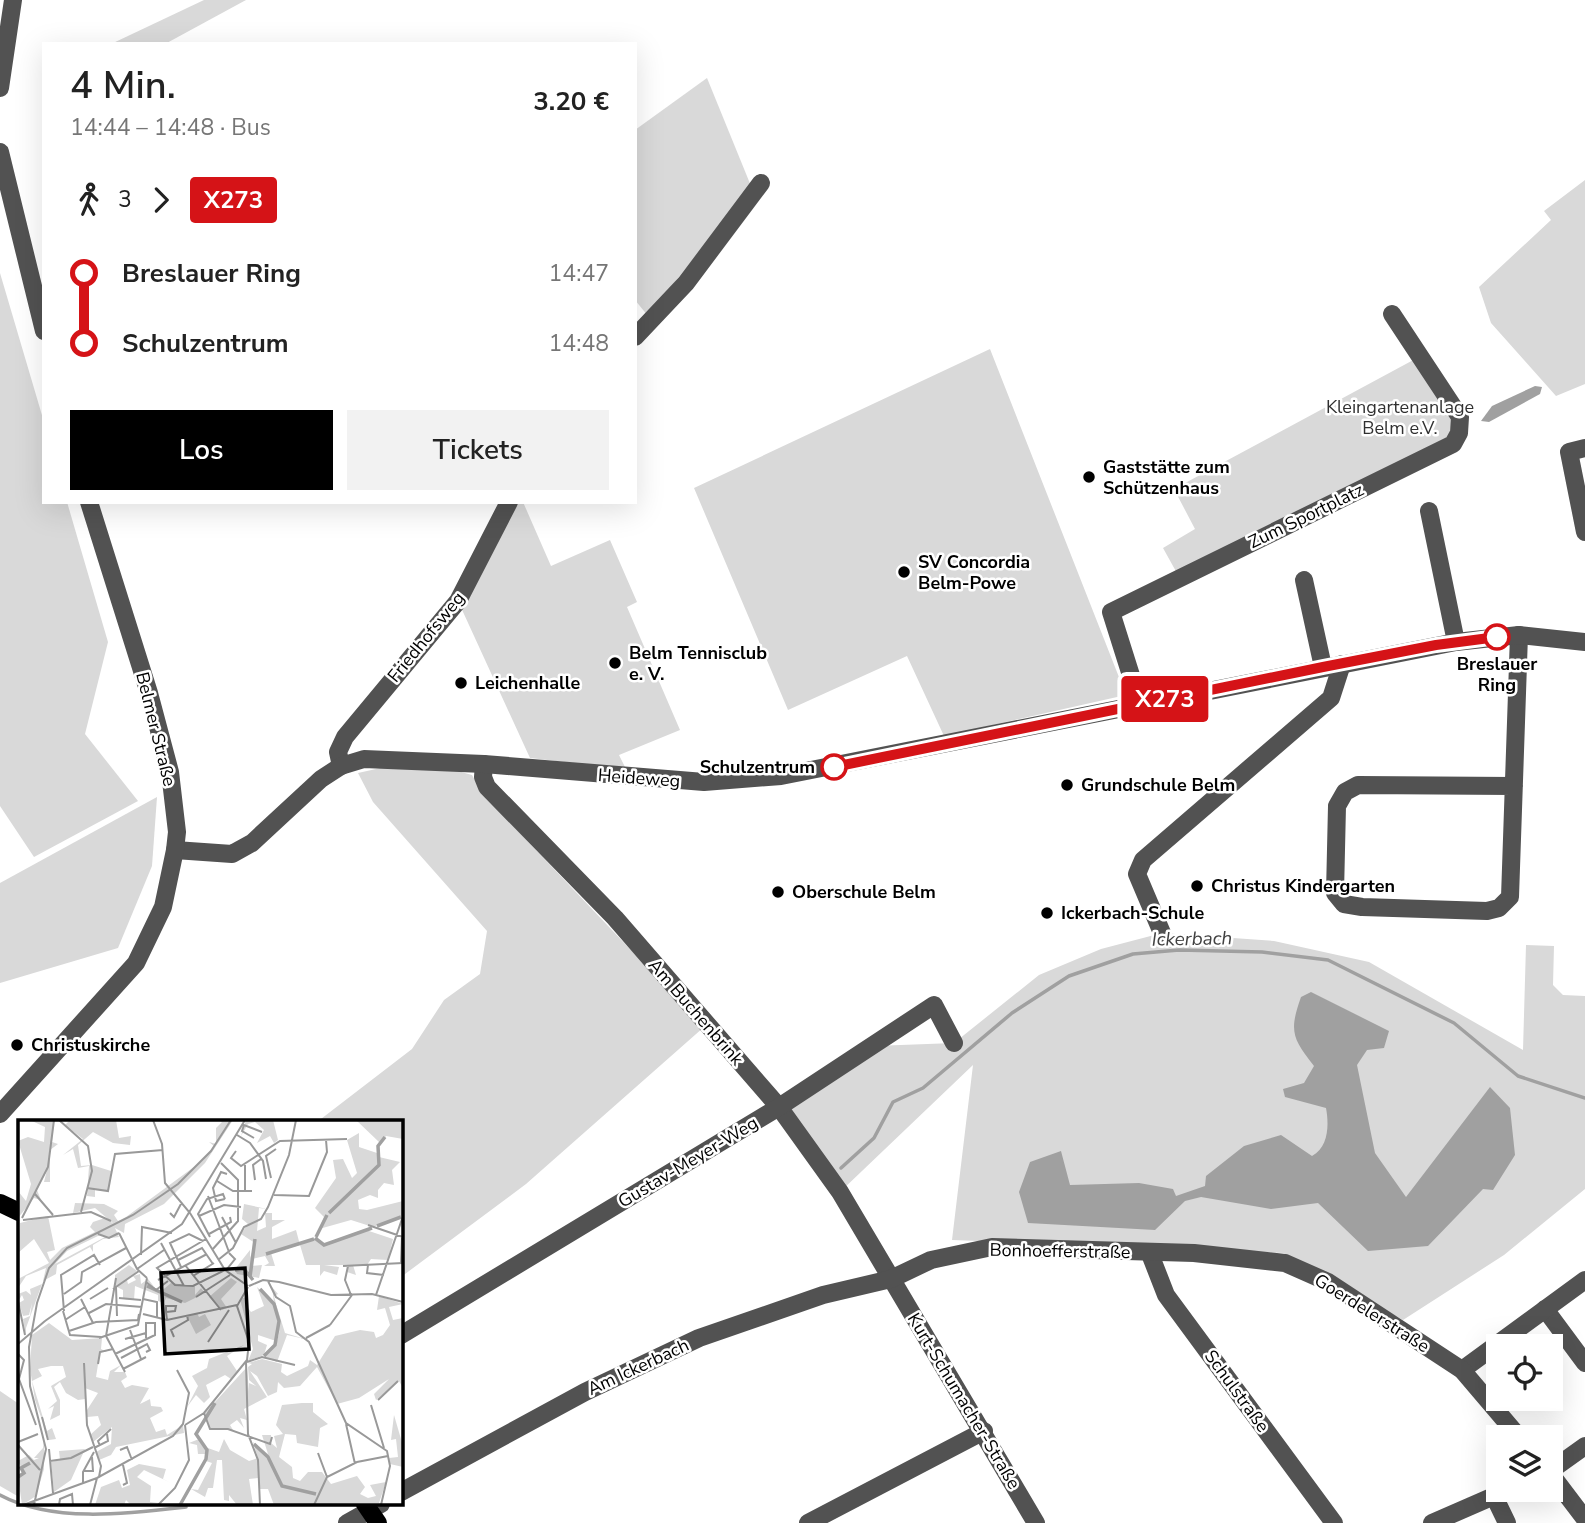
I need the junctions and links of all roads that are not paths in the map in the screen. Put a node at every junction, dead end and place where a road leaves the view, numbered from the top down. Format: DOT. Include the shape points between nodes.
graph roads {
  1 [pos="13,0"];
  2 [pos="0,87"];
  3 [pos="0,152"];
  4 [pos="761,183"];
  5 [pos="1392,314"];
  6 [pos="42,323"];
  7 [pos="637,335"];
  8 [pos="1585,447"];
  9 [pos="90,504"];
  10 [pos="508,504"];
  11 [pos="1429,511"];
  12 [pos="1585,532"];
  13 [pos="1304,580"];
  14 [pos="1518,635"];
  15 [pos="1456,642"];
  16 [pos="1585,642"];
  17 [pos="1342,664"];
  18 [pos="1323,667"];
  19 [pos="1140,704"];
  20 [pos="484,764"];
  21 [pos="341,766"];
  22 [pos="1514,786"];
  23 [pos="176,850"];
  24 [pos="1163,933"];
  25 [pos="954,1043"];
  26 [pos="779,1107"];
  27 [pos="0,1114"];
  28 [pos="0,1203"];
  29 [pos="18,1212"];
  30 [pos="1150,1254"];
  31 [pos="891,1279"];
  32 [pos="1585,1280"];
  33 [pos="1545,1309"];
  34 [pos="402,1334"];
  35 [pos="1585,1363"];
  36 [pos="1462,1370"];
  37 [pos="1509,1425"];
  38 [pos="984,1432"];
  39 [pos="1585,1446"];
  40 [pos="1563,1462"];
  41 [pos="1563,1489"];
  42 [pos="402,1491"];
  43 [pos="1486,1500"];
  44 [pos="1504,1502"];
  45 [pos="373,1510"];
  46 [pos="1585,1519"];
  47 [pos="347,1523"];
  48 [pos="808,1523"];
  49 [pos="1036,1523"];
  50 [pos="1334,1523"];
  51 [pos="1432,1523"];
  52 [pos="1507,1523"];
  1 -- 2 [label="street"];
  3 -- 6 [label="street"];
  4 -- 7 [label="street" via="686,283"];
  5 -- 19 [label="street, Zum Sportplatz" via="1460,417 1453,444 1111,612"];
  8 -- 12 [label="street" via="1569,452"];
  9 -- 23 [label="street, Belmer Straße" via="170,772"];
  10 -- 21 [label="street, Friedhofsweg" via="458,601 345,737 338,752"];
  11 -- 15 [label="street"];
  13 -- 18 [label="street"];
  14 -- 15 [label="street, Heideweg"];
  14 -- 16 [label="street, Heideweg"];
  14 -- 22 [label="street"];
  15 -- 17 [label="street, Heideweg"];
  17 -- 18 [label="street, Heideweg"];
  17 -- 24 [label="street" via="1331,698 1143,860 1137,874"];
  18 -- 19 [label="street, Heideweg"];
  19 -- 20 [label="street, Heideweg" via="756,779 693,782"];
  20 -- 21 [label="street, Heideweg" via="394,758"];
  20 -- 26 [label="street, Am Buchenbrink" via="487,787 615,918"];
  21 -- 23 [label="street, Heideweg" via="232,855"];
  22 -- 22 [label="street" via="1510,897 1499,908 1362,907 1344,904 1335,893 1337,806 1345,792 1358,785"];
  23 -- 27 [label="street, Belmer Straße" via="163,907 136,963"];
  25 -- 26 [label="street, Gustav-Meyer-Weg" via="934,1005"];
  26 -- 31 [label="street, Am Buchenbrink" via="840,1192"];
  26 -- 34 [label="street, Gustav-Meyer-Weg"];
  28 -- 29 [label="main road"];
  30 -- 31 [label="street, Bonhoefferstraße" via="992,1247 931,1260"];
  30 -- 36 [label="street, Goerdelerstraße" via="1195,1253 1285,1263 1328,1282"];
  30 -- 50 [label="street, Schulstraße" via="1166,1294"];
  31 -- 38 [label="street, Kurt-Schumacher-Straße"];
  31 -- 42 [label="street, Am Ickerbach" via="822,1295 699,1338 584,1392"];
  32 -- 33 [label="street"];
  33 -- 35 [label="street"];
  33 -- 36 [label="street"];
  36 -- 37 [label="street, Goerdelerstraße"];
  38 -- 48 [label="street"];
  38 -- 49 [label="street, Kurt-Schumacher-Straße"];
  39 -- 40 [label="street"];
  41 -- 46 [label="street"];
  43 -- 51 [label="street"];
  44 -- 52 [label="street"];
  45 -- 47 [label="street"];
}
